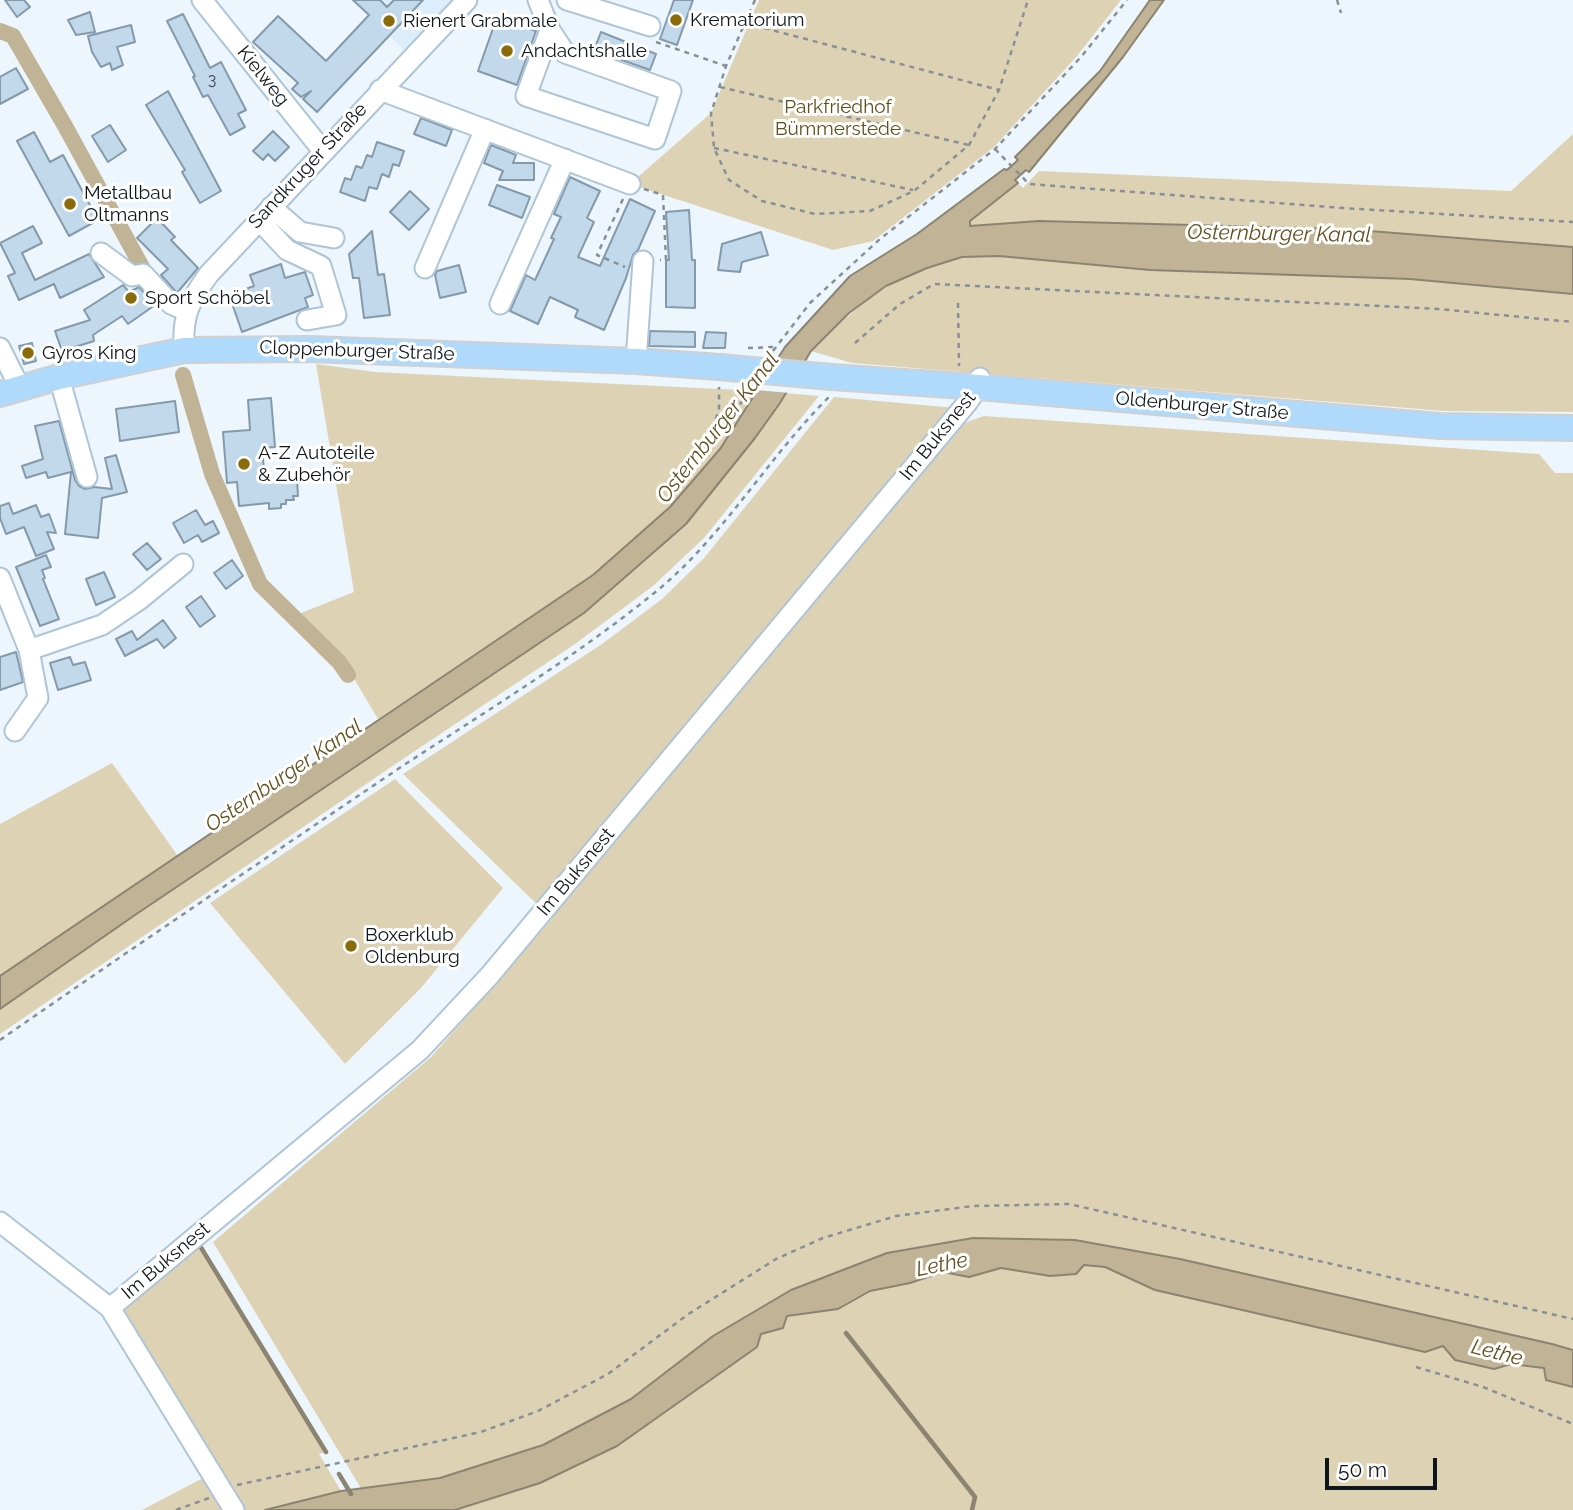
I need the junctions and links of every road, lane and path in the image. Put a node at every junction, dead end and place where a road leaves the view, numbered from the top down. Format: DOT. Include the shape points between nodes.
graph roads {
  1 [pos="202,0"];
  2 [pos="467,0"];
  3 [pos="538,0"];
  4 [pos="567,0"];
  5 [pos="755,0"];
  6 [pos="1028,0"];
  7 [pos="1127,0"];
  8 [pos="1338,0"];
  9 [pos="1341,13"];
  10 [pos="745,23"];
  11 [pos="650,26"];
  12 [pos="550,30"];
  13 [pos="726,66"];
  14 [pos="719,86"];
  15 [pos="380,90"];
  16 [pos="999,90"];
  17 [pos="485,129"];
  18 [pos="969,145"];
  19 [pos="714,148"];
  20 [pos="995,149"];
  21 [pos="323,151"];
  22 [pos="565,159"];
  23 [pos="630,184"];
  24 [pos="914,191"];
  25 [pos="265,213"];
  26 [pos="1573,222"];
  27 [pos="334,238"];
  28 [pos="101,253"];
  29 [pos="425,268"];
  30 [pos="642,268"];
  31 [pos="958,303"];
  32 [pos="500,304"];
  33 [pos="187,311"];
  34 [pos="307,320"];
  35 [pos="1573,322"];
  36 [pos="855,343"];
  37 [pos="775,347"];
  38 [pos="0,348"];
  39 [pos="742,349"];
  40 [pos="184,350"];
  41 [pos="636,361"];
  42 [pos="761,371"];
  43 [pos="719,376"];
  44 [pos="59,377"];
  45 [pos="973,380"];
  46 [pos="833,385"];
  47 [pos="10,391"];
  48 [pos="1573,428"];
  49 [pos="87,477"];
  50 [pos="183,564"];
  51 [pos="0,578"];
  52 [pos="29,650"];
  53 [pos="15,731"];
  54 [pos="0,1040"];
  55 [pos="0,1222"];
  56 [pos="110,1308"];
  57 [pos="1573,1319"];
  58 [pos="1416,1367"];
  59 [pos="1573,1424"];
  60 [pos="229,1502"];
  61 [pos="176,1510"];
  1 -- 21 [label="street, Kielweg"];
  2 -- 15 [label="street, Sandkruger Straße"];
  3 -- 12 [label="street"];
  4 -- 11 [label="street"];
  5 -- 10 [label="path"];
  6 -- 16 [label="path"];
  7 -- 20 [label="path"];
  8 -- 9 [label="path"];
  10 -- 13 [label="path"];
  10 -- 16 [label="path"];
  11 -- 13 [label="path" via="652,40"];
  12 -- 12 [label="street" via="565,52 671,91 655,139 526,96"];
  13 -- 14 [label="path"];
  14 -- 18 [label="path"];
  14 -- 19 [label="path" via="711,113"];
  15 -- 17 [label="street"];
  15 -- 21 [label="street, Sandkruger Straße"];
  16 -- 18 [label="path"];
  17 -- 22 [label="street"];
  17 -- 29 [label="street"];
  18 -- 24 [label="path"];
  19 -- 24 [label="path"];
  19 -- 24 [label="path" via="729,180 762,201 815,214 870,211"];
  20 -- 26 [label="path" via="1029,184"];
  20 -- 37 [label="path" via="880,239 810,303"];
  21 -- 25 [label="street, Sandkruger Straße"];
  22 -- 23 [label="street"];
  22 -- 32 [label="street"];
  23 -- 30 [label="path" via="597,255"];
  23 -- 30 [label="path" via="663,195 666,260"];
  25 -- 27 [label="street" via="300,232"];
  25 -- 33 [label="street, Sandkruger Straße" via="209,274"];
  25 -- 34 [label="street" via="287,250 321,266 336,315"];
  28 -- 33 [label="street" via="132,276 143,274 171,304"];
  30 -- 41 [label="street"];
  31 -- 45 [label="path"];
  33 -- 40 [label="street, Sandkruger Straße"];
  35 -- 36 [label="path" via="1438,309 934,284 900,304"];
  37 -- 39 [label="path"];
  37 -- 42 [label="path"];
  38 -- 47 [label="street"];
  40 -- 41 [label="main road, Cloppenburger Straße" via="310,349"];
  40 -- 44 [label="main road, Cloppenburger Straße"];
  41 -- 43 [label="main road, Cloppenburger Straße"];
  42 -- 43 [label="main road, Cloppenburger Straße, bridge"];
  42 -- 43 [label="path" via="708,450 705,447 719,410"];
  42 -- 46 [label="main road, Oldenburger Straße, bridge"];
  44 -- 47 [label="main road, Cloppenburger Straße"];
  44 -- 49 [label="street"];
  45 -- 46 [label="main road, Oldenburger Straße"];
  45 -- 48 [label="main road, Oldenburger Straße" via="1440,426"];
  45 -- 56 [label="street, Im Buksnest" via="967,404 490,975 420,1051"];
  46 -- 54 [label="path" via="706,544 655,593 597,637"];
  50 -- 52 [label="street" via="102,625"];
  51 -- 52 [label="street"];
  52 -- 53 [label="street" via="38,698"];
  55 -- 56 [label="street"];
  56 -- 60 [label="street"];
  57 -- 60 [label="path" via="1069,1204 973,1206 896,1216 823,1238 776,1259 687,1315 608,1374 538,1411 481,1432 236,1485"];
  58 -- 59 [label="path" via="1483,1387"];
  60 -- 61 [label="path"];
}
